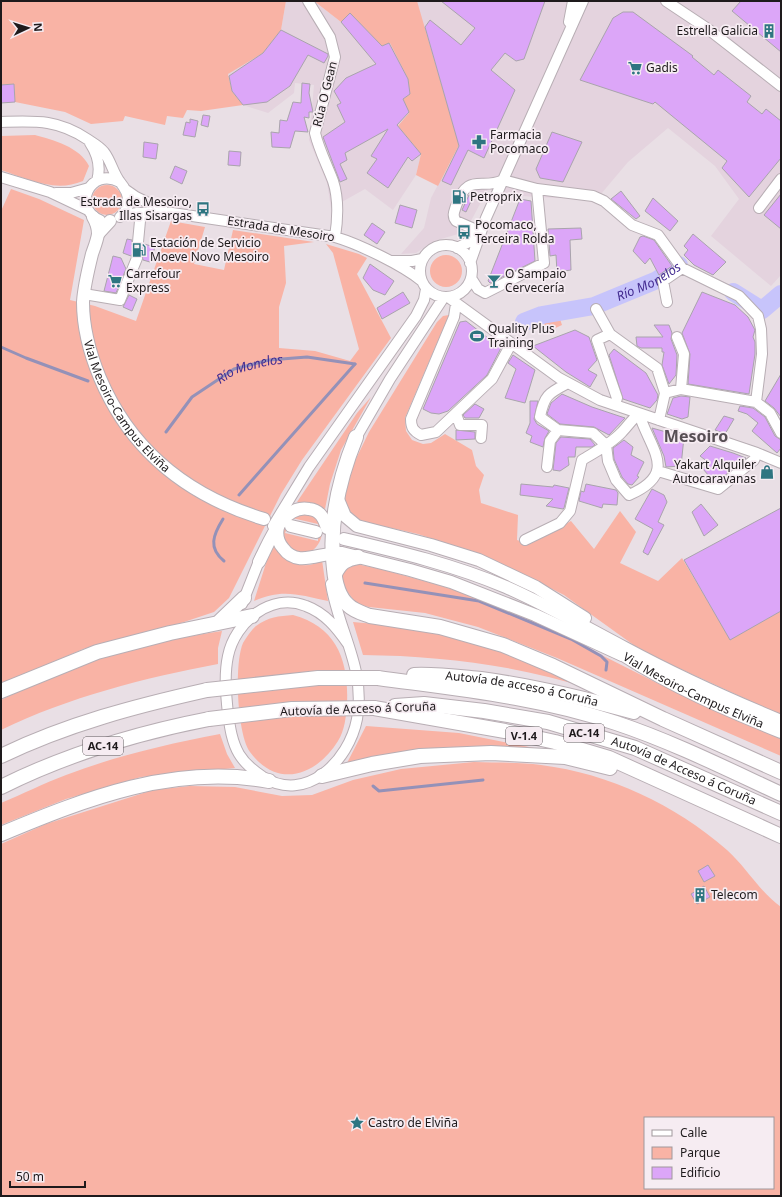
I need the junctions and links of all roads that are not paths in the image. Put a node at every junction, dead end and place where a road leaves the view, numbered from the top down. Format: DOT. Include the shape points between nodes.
graph roads {
  1 [pos="308,1"];
  2 [pos="573,1"];
  3 [pos="583,1"];
  4 [pos="587,1"];
  5 [pos="666,1"];
  6 [pos="679,1"];
  7 [pos="577,15"];
  8 [pos="708,29"];
  9 [pos="563,43"];
  10 [pos="781,86"];
  11 [pos="1,122"];
  12 [pos="89,141"];
  13 [pos="1,177"];
  14 [pos="781,179"];
  15 [pos="503,180"];
  16 [pos="97,181"];
  17 [pos="123,186"];
  18 [pos="89,188"];
  19 [pos="537,189"];
  20 [pos="50,192"];
  21 [pos="759,208"];
  22 [pos="137,213"];
  23 [pos="172,213"];
  24 [pos="91,214"];
  25 [pos="122,216"];
  26 [pos="486,218"];
  27 [pos="110,221"];
  28 [pos="98,234"];
  29 [pos="475,234"];
  30 [pos="335,237"];
  31 [pos="138,242"];
  32 [pos="457,248"];
  33 [pos="137,258"];
  34 [pos="422,259"];
  35 [pos="385,260"];
  36 [pos="470,263"];
  37 [pos="682,268"];
  38 [pos="471,278"];
  39 [pos="424,285"];
  40 [pos="463,291"];
  41 [pos="84,294"];
  42 [pos="449,299"];
  43 [pos="667,302"];
  44 [pos="596,309"];
  45 [pos="472,315"];
  46 [pos="610,334"];
  47 [pos="677,337"];
  48 [pos="511,344"];
  49 [pos="568,383"];
  50 [pos="681,389"];
  51 [pos="665,393"];
  52 [pos="756,402"];
  53 [pos="616,405"];
  54 [pos="456,414"];
  55 [pos="639,414"];
  56 [pos="659,420"];
  57 [pos="780,429"];
  58 [pos="558,430"];
  59 [pos="356,437"];
  60 [pos="481,438"];
  61 [pos="606,445"];
  62 [pos="757,453"];
  63 [pos="781,463"];
  64 [pos="547,467"];
  65 [pos="658,470"];
  66 [pos="337,497"];
  67 [pos="264,519"];
  68 [pos="291,526"];
  69 [pos="278,527"];
  70 [pos="321,530"];
  71 [pos="344,539"];
  72 [pos="525,540"];
  73 [pos="330,553"];
  74 [pos="358,557"];
  75 [pos="259,562"];
  76 [pos="335,574"];
  77 [pos="244,598"];
  78 [pos="245,617"];
  79 [pos="217,623"];
  80 [pos="348,644"];
  81 [pos="624,652"];
  82 [pos="378,678"];
  83 [pos="1,692"];
  84 [pos="374,708"];
  85 [pos="663,719"];
  86 [pos="781,721"];
  87 [pos="781,732"];
  88 [pos="1,756"];
  89 [pos="781,772"];
  90 [pos="322,776"];
  91 [pos="269,781"];
  92 [pos="668,784"];
  93 [pos="1,787"];
  94 [pos="781,794"];
  95 [pos="781,813"];
  96 [pos="1,834"];
  97 [pos="781,836"];
  1 -- 30 [label="street, Rúa O Gean" via="330,37 335,57 315,133 333,182 338,206"];
  2 -- 9 [label="street"];
  3 -- 7 [label="street"];
  4 -- 7 [label="street"];
  5 -- 8 [label="street"];
  6 -- 8 [label="street"];
  7 -- 9 [label="street"];
  8 -- 10 [label="street"];
  9 -- 15 [label="street"];
  11 -- 12 [label="street" via="36,121 56,124 76,132"];
  12 -- 16 [label="street" via="98,160"];
  12 -- 17 [label="street" via="103,151"];
  13 -- 20 [label="street"];
  14 -- 21 [label="street"];
  15 -- 19 [label="street"];
  15 -- 26 [label="street"];
  15 -- 29 [label="street" via="497,184 475,183 459,197 454,218 472,228"];
  16 -- 17 [label="street" via="111,178"];
  16 -- 18 [label="street"];
  17 -- 23 [label="street, Estrada de Mesoiro" via="152,206"];
  17 -- 25 [label="street" via="128,195 128,206"];
  18 -- 20 [label="street" via="71,193"];
  18 -- 24 [label="street" via="85,199"];
  19 -- 37 [label="street" via="593,196 604,201 632,225 658,235"];
  19 -- 38 [label="street" via="544,263 490,292 482,292"];
  20 -- 24 [label="street"];
  22 -- 23 [label="street, Estrada de Mesoiro"];
  22 -- 25 [label="street, Estrada de Mesoiro"];
  22 -- 31 [label="street" via="140,221"];
  23 -- 30 [label="street, Estrada de Mesoiro"];
  24 -- 27 [label="street" via="101,221"];
  24 -- 28 [label="main road"];
  25 -- 27 [label="street"];
  26 -- 29 [label="street"];
  26 -- 36 [label="street"];
  27 -- 28 [label="main road, Vial Mesoiro-Campus Elviña"];
  28 -- 41 [label="main road, Vial Mesoiro-Campus Elviña"];
  29 -- 32 [label="street" via="467,243"];
  30 -- 35 [label="street, Estrada de Mesoiro" via="350,241"];
  32 -- 34 [label="street" via="438,246 431,249"];
  32 -- 36 [label="street" via="465,254"];
  33 -- 41 [label="street" via="120,300"];
  34 -- 35 [label="street, Estrada de Mesoiro" via="405,262"];
  34 -- 39 [label="street" via="420,270"];
  35 -- 39 [label="street, Estrada de Mesoiro"];
  36 -- 38 [label="street"];
  37 -- 43 [label="street" via="663,281"];
  37 -- 52 [label="street" via="739,296 758,316 762,354"];
  38 -- 40 [label="street"];
  39 -- 42 [label="street, Estrada de Mesoiro" via="434,295"];
  39 -- 75 [label="street" via="424,300 416,316 282,509"];
  40 -- 42 [label="street"];
  40 -- 45 [label="street" via="466,305"];
  41 -- 67 [label="main road, Vial Mesoiro-Campus Elviña" via="87,343 108,395 132,436 170,472 196,489 232,508"];
  42 -- 45 [label="street, Estrada de Mesoiro"];
  42 -- 54 [label="street" via="454,317 414,410 411,426 421,435 429,435"];
  42 -- 59 [label="street" via="390,379"];
  44 -- 46 [label="street"];
  45 -- 48 [label="street, Estrada de Mesoiro"];
  46 -- 51 [label="street" via="657,368"];
  46 -- 53 [label="street" via="597,340 617,398"];
  47 -- 50 [label="street" via="684,354"];
  48 -- 49 [label="street, Estrada de Mesoiro"];
  48 -- 54 [label="street" via="492,379"];
  49 -- 53 [label="street, Estrada de Mesoiro" via="600,400"];
  49 -- 58 [label="street" via="551,392 543,402 540,417"];
  50 -- 51 [label="street"];
  50 -- 52 [label="street"];
  51 -- 56 [label="street"];
  52 -- 57 [label="street" via="770,413"];
  53 -- 55 [label="street, Estrada de Mesoiro"];
  54 -- 60 [label="street" via="460,425 482,425"];
  55 -- 56 [label="street, Estrada de Mesoiro"];
  55 -- 61 [label="street" via="622,433"];
  55 -- 65 [label="street" via="657,458"];
  56 -- 62 [label="street, Estrada de Mesoiro"];
  58 -- 61 [label="street" via="593,433"];
  58 -- 64 [label="street" via="550,441"];
  59 -- 66 [label="highway"];
  59 -- 70 [label="street" via="338,475"];
  61 -- 65 [label="street" via="608,461 616,480 629,495 652,480"];
  61 -- 72 [label="street" via="582,460 570,511 560,523"];
  62 -- 63 [label="street, Estrada de Mesoiro"];
  62 -- 65 [label="street" via="754,460 718,489"];
  66 -- 73 [label="highway"];
  66 -- 81 [label="main road" via="345,516 353,524 448,550 504,571 536,587 606,632"];
  68 -- 70 [label="main road"];
  69 -- 70 [label="main road" via="287,514 302,508 318,512 322,516"];
  69 -- 73 [label="main road" via="280,544 293,557 306,559"];
  69 -- 75 [label="main road"];
  70 -- 73 [label="street"];
  71 -- 81 [label="main road, Vial Mesoiro-Campus Elviña" via="446,564 505,587 595,631"];
  73 -- 74 [label="main road"];
  73 -- 76 [label="highway"];
  73 -- 80 [label="street" via="334,602"];
  74 -- 76 [label="highway" via="344,561"];
  74 -- 81 [label="main road" via="450,582"];
  75 -- 77 [label="street"];
  76 -- 85 [label="highway" via="342,599 359,612 440,627 487,640 554,666"];
  77 -- 78 [label="street"];
  77 -- 79 [label="highway"];
  78 -- 79 [label="highway"];
  78 -- 80 [label="street" via="275,604 299,604 327,618"];
  78 -- 91 [label="street" via="228,656 228,708 233,739 240,755 248,765"];
  79 -- 83 [label="highway" via="97,652"];
  80 -- 90 [label="street" via="358,675 356,721 348,745"];
  81 -- 86 [label="main road, Vial Mesoiro-Campus Elviña"];
  81 -- 87 [label="main road, Vial Mesoiro-Campus Elviña" via="663,679"];
  82 -- 85 [label="highway, Autovía de acceso á Coruña / AC-14" via="458,676 504,682 549,690"];
  82 -- 88 [label="highway, Autovía de Acceso á Coruña / AC-14, bridge" via="318,678 207,690 95,718 34,740"];
  82 -- 94 [label="highway, Autovía de Acceso á Coruña / AC-14" via="502,695 616,723 666,742"];
  84 -- 92 [label="highway, V-1.4" via="555,742 609,758"];
  84 -- 93 [label="highway, Autovía de Acceso á Coruña / AC-14, bridge" via="292,709 209,719 170,727 80,753"];
  84 -- 95 [label="highway, Autovía de Acceso á Coruña / AC-14" via="424,704 548,722 635,748"];
  85 -- 89 [label="highway"];
  90 -- 91 [label="street" via="299,785 288,786"];
  90 -- 92 [label="highway" via="420,756 491,753 565,757"];
  91 -- 96 [label="highway" via="225,776 168,779 71,806"];
  92 -- 97 [label="highway, V-1.4"];
}
